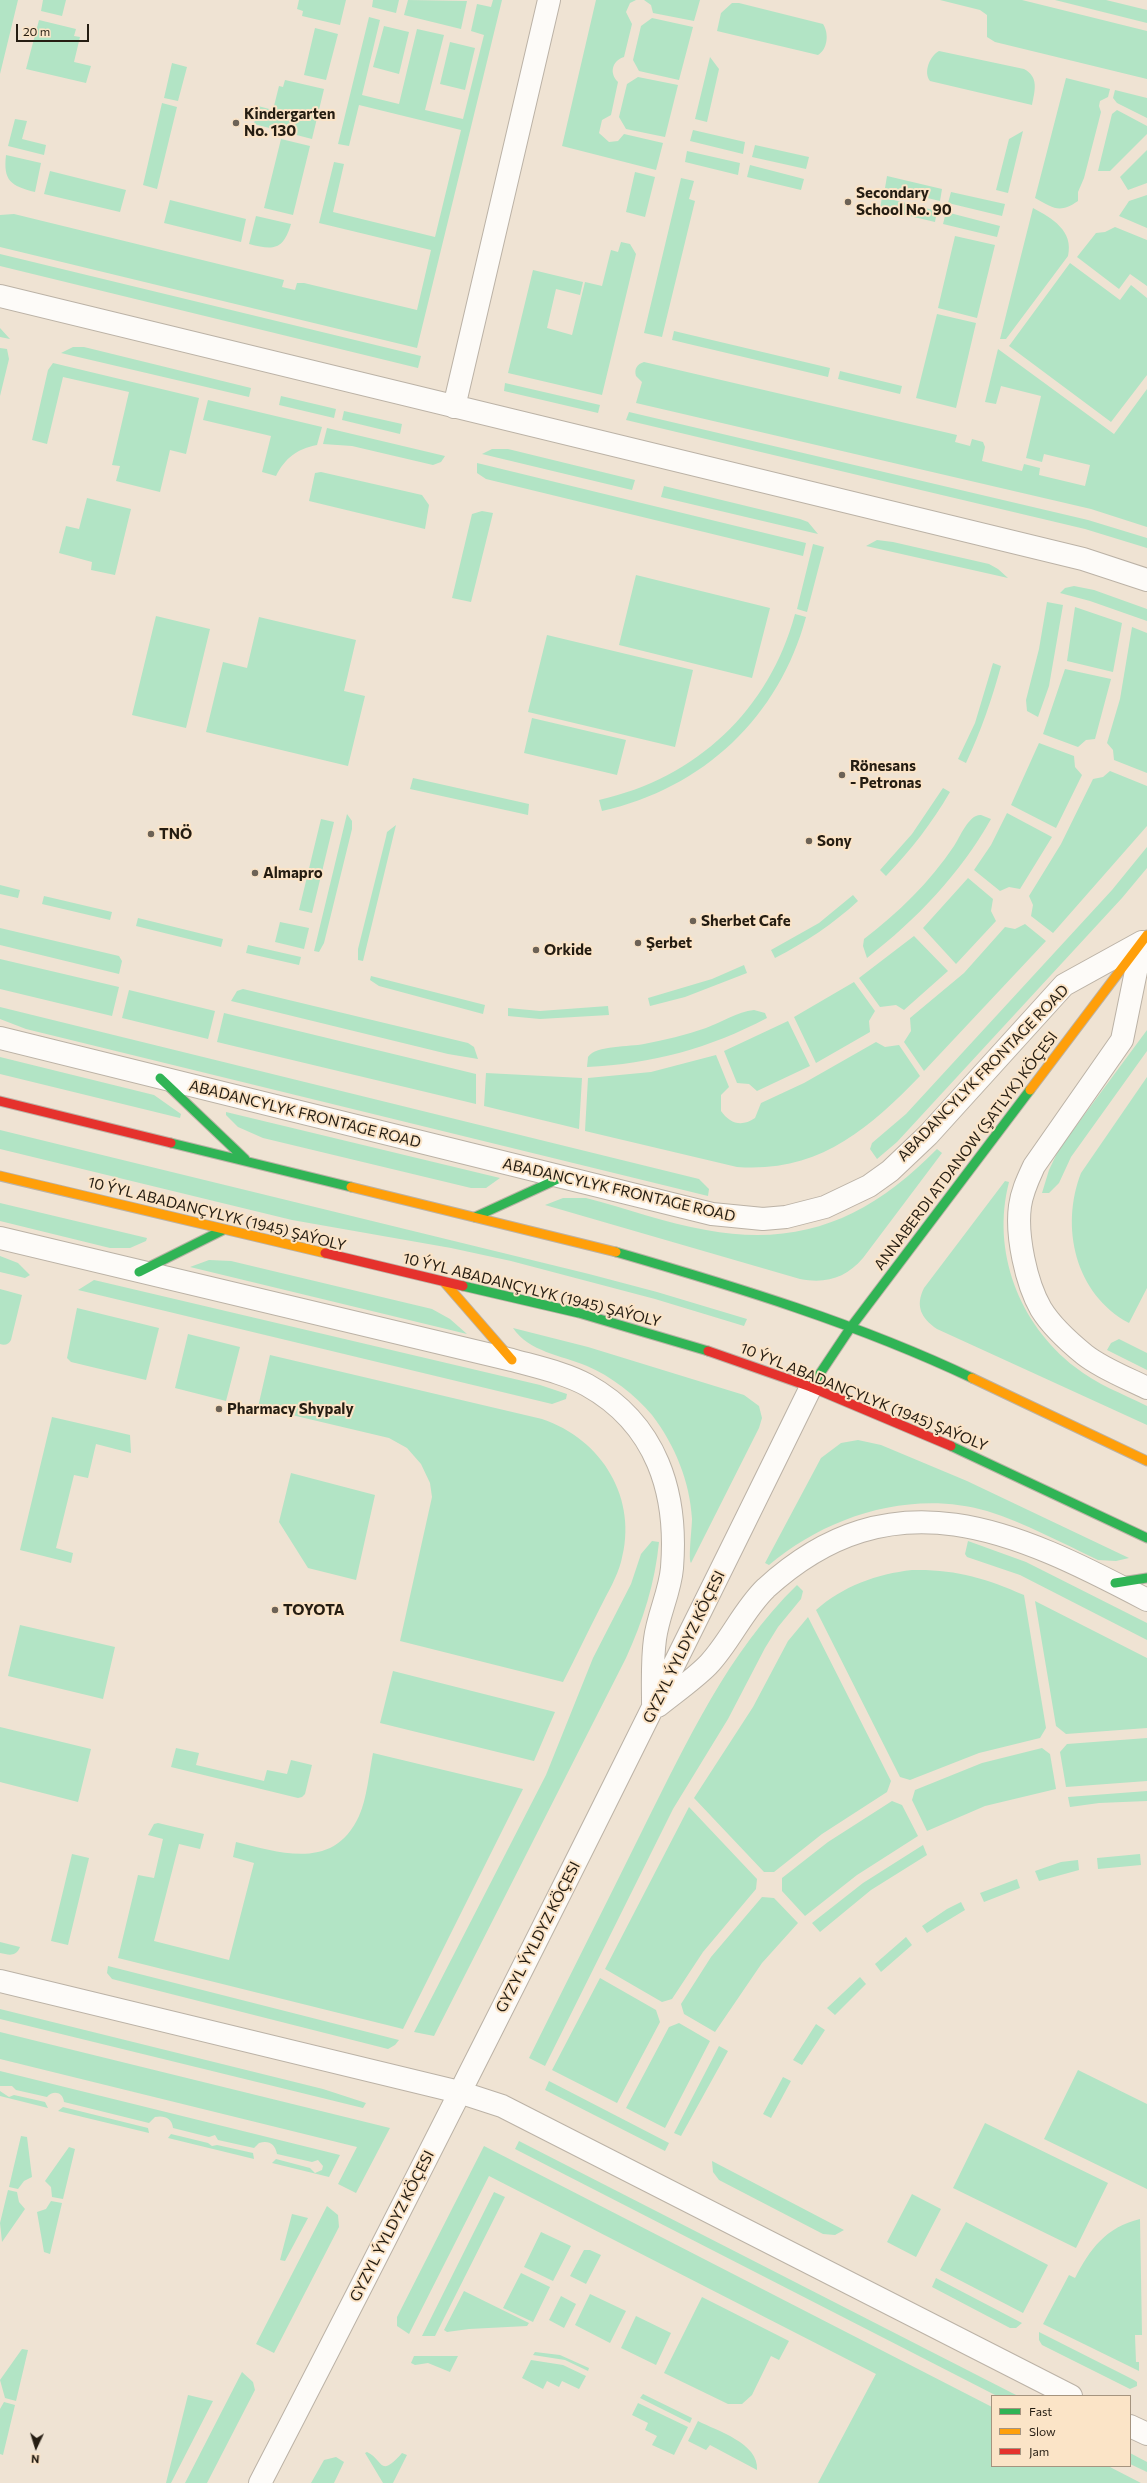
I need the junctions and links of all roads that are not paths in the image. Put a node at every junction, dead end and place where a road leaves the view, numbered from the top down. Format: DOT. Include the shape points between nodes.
graph roads {
  1 [pos="549,0"];
  2 [pos="0,296"];
  3 [pos="454,407"];
  4 [pos="1147,580"];
  5 [pos="1144,938"];
  6 [pos="0,1038"];
  7 [pos="160,1078"];
  8 [pos="0,1100"];
  9 [pos="246,1160"];
  10 [pos="0,1176"];
  11 [pos="560,1178"];
  12 [pos="475,1217"];
  13 [pos="223,1230"];
  14 [pos="0,1238"];
  15 [pos="139,1272"];
  16 [pos="445,1283"];
  17 [pos="851,1326"];
  18 [pos="512,1360"];
  19 [pos="812,1387"];
  20 [pos="1147,1388"];
  21 [pos="1147,1461"];
  22 [pos="1147,1538"];
  23 [pos="1147,1578"];
  24 [pos="1115,1583"];
  25 [pos="1147,1600"];
  26 [pos="653,1710"];
  27 [pos="0,1981"];
  28 [pos="459,2092"];
  29 [pos="1069,2395"];
  30 [pos="1131,2426"];
  31 [pos="1147,2434"];
  32 [pos="260,2483"];
  1 -- 3 [label="street"];
  2 -- 3 [label="street"];
  3 -- 4 [label="street" via="1083,559"];
  5 -- 11 [label="street, ABADANCYLYK FRONTAGE ROAD" via="1064,985 909,1153 869,1186 825,1207 786,1217 738,1218"];
  5 -- 17 [label="main road, ANNABERDI ATDANOW (ŞATLYK) KÖÇESI"];
  5 -- 20 [label="street" via="1122,1040 1034,1166 1023,1194 1019,1230 1031,1285 1041,1308 1052,1324 1087,1356"];
  6 -- 7 [label="street, ABADANCYLYK FRONTAGE ROAD"];
  7 -- 9 [label="main road"];
  7 -- 11 [label="street, ABADANCYLYK FRONTAGE ROAD"];
  8 -- 9 [label="main road"];
  9 -- 12 [label="main road"];
  10 -- 13 [label="main road, 10 ÝYL ABADANÇYLYK (1945) ŞAÝOLY"];
  11 -- 12 [label="main road"];
  12 -- 17 [label="main road" via="605,1249 738,1287"];
  13 -- 15 [label="main road"];
  13 -- 16 [label="main road, 10 ÝYL ABADANÇYLYK (1945) ŞAÝOLY"];
  14 -- 15 [label="street"];
  15 -- 18 [label="street"];
  16 -- 18 [label="main road"];
  16 -- 19 [label="main road, 10 ÝYL ABADANÇYLYK (1945) ŞAÝOLY" via="586,1315 720,1354"];
  17 -- 19 [label="main road, ANNABERDI ATDANOW (ŞATLYK) KÖÇESI"];
  17 -- 21 [label="main road" via="963,1374"];
  18 -- 26 [label="street" via="586,1385 624,1412 644,1434 667,1485 672,1511 672,1570 654,1639"];
  19 -- 22 [label="main road, 10 ÝYL ABADANÇYLYK (1945) ŞAÝOLY" via="932,1437"];
  19 -- 26 [label="street, GYZYL ÝYLDYZ KÖÇESI"];
  23 -- 24 [label="main road"];
  24 -- 25 [label="street"];
  24 -- 26 [label="street" via="1021,1540 961,1524 898,1524 862,1530 820,1547 795,1564 765,1590 708,1665"];
  26 -- 28 [label="street, GYZYL ÝYLDYZ KÖÇESI"];
  27 -- 28 [label="street"];
  28 -- 29 [label="street" via="502,2106 525,2117"];
  28 -- 32 [label="street, GYZYL ÝYLDYZ KÖÇESI"];
  30 -- 31 [label="street"];
}
